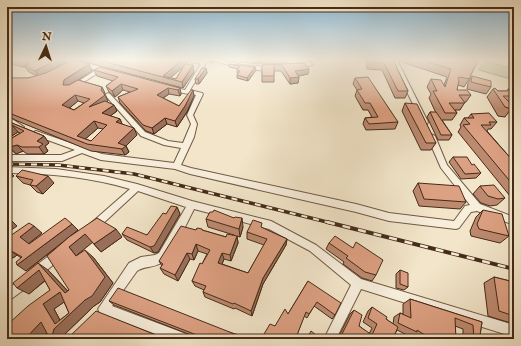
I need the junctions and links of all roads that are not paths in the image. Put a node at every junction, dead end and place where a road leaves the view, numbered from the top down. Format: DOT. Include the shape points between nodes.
graph roads {
  1 [pos="90,76"];
  2 [pos="196,76"];
  3 [pos="402,76"];
  4 [pos="163,87"];
  5 [pos="70,89"];
  6 [pos="186,92"];
  7 [pos="108,95"];
  8 [pos="7,118"];
  9 [pos="186,146"];
  10 [pos="80,151"];
  11 [pos="7,158"];
  12 [pos="176,166"];
  13 [pos="7,170"];
  14 [pos="137,187"];
  15 [pos="192,205"];
  16 [pos="477,207"];
  17 [pos="514,220"];
  18 [pos="84,234"];
  19 [pos="67,246"];
  20 [pos="358,283"];
  21 [pos="7,296"];
  22 [pos="104,308"];
  23 [pos="94,315"];
  24 [pos="481,320"];
  25 [pos="514,331"];
  26 [pos="478,333"];
  27 [pos="185,339"];
  28 [pos="330,339"];
  1 -- 5 [label="street"];
  2 -- 6 [label="street"];
  3 -- 16 [label="street" via="444,166"];
  4 -- 6 [label="street"];
  6 -- 9 [label="street" via="200,94 190,115 194,124"];
  7 -- 9 [label="street" via="143,134 167,143"];
  8 -- 10 [label="street" via="12,123"];
  9 -- 12 [label="street"];
  10 -- 11 [label="street" via="62,158"];
  10 -- 12 [label="street" via="101,157"];
  12 -- 16 [label="street" via="389,217 431,224 456,225 468,209"];
  13 -- 14 [label="street" via="71,174"];
  14 -- 15 [label="street"];
  14 -- 18 [label="street"];
  15 -- 20 [label="street" via="271,225 313,248"];
  15 -- 22 [label="street" via="163,256 133,267"];
  16 -- 17 [label="street"];
  19 -- 21 [label="street"];
  20 -- 24 [label="street"];
  20 -- 28 [label="street"];
  22 -- 23 [label="street"];
  22 -- 27 [label="street"];
  24 -- 25 [label="street"];
  24 -- 26 [label="street"];
}
